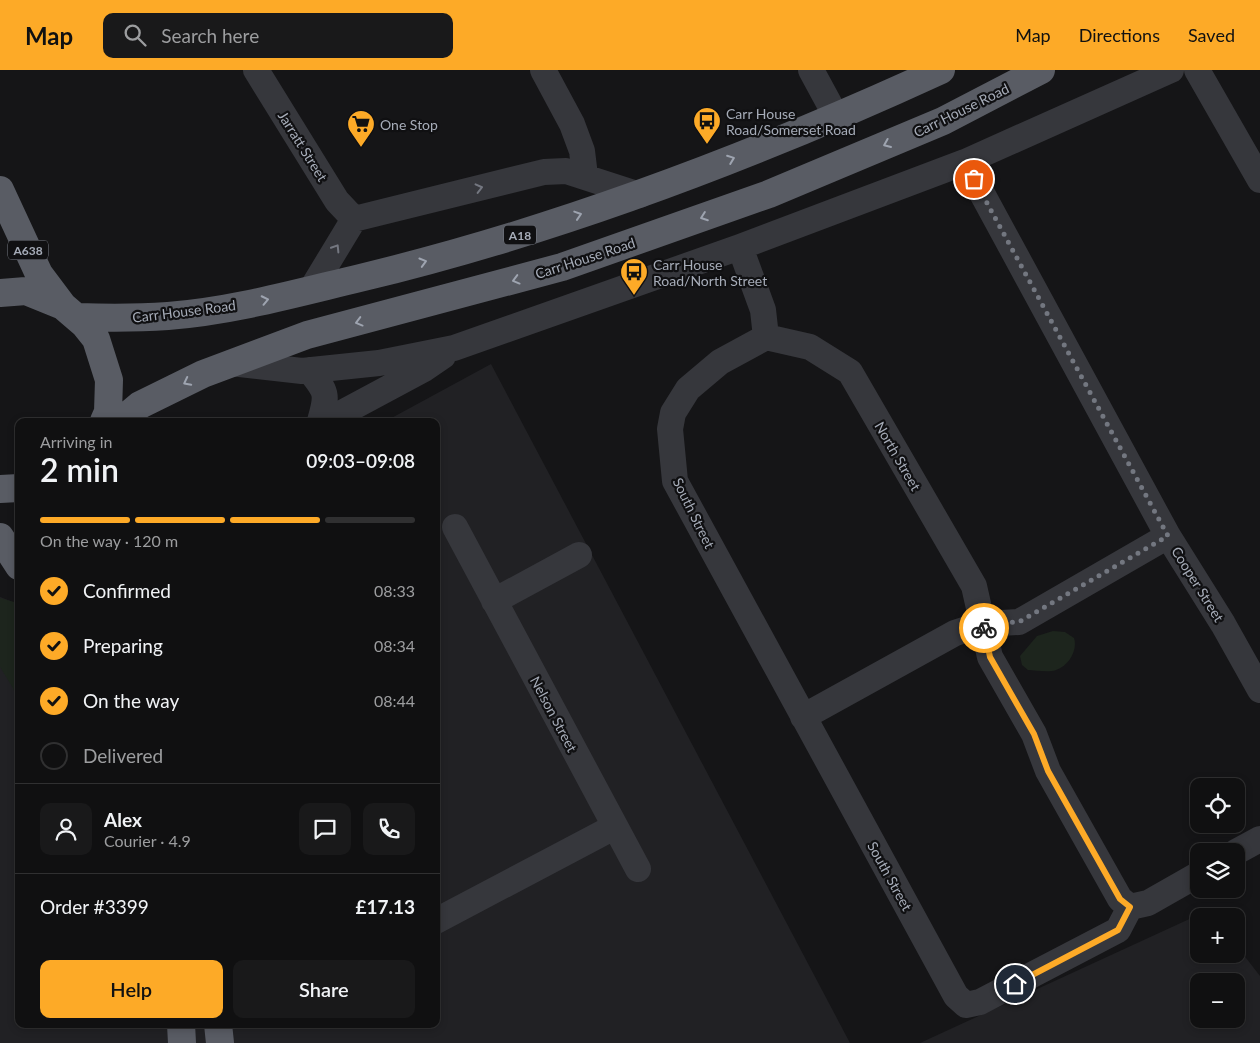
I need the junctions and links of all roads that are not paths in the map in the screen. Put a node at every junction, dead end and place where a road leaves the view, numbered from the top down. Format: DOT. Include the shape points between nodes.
graph roads {
  1 [pos="256,70"];
  2 [pos="543,70"];
  3 [pos="810,70"];
  4 [pos="941,70"];
  5 [pos="1041,70"];
  6 [pos="1171,70"];
  7 [pos="1197,70"];
  8 [pos="836,118"];
  9 [pos="965,162"];
  10 [pos="585,176"];
  11 [pos="1260,180"];
  12 [pos="0,190"];
  13 [pos="640,195"];
  14 [pos="354,220"];
  15 [pos="740,247"];
  16 [pos="311,290"];
  17 [pos="0,292"];
  18 [pos="70,311"];
  19 [pos="766,337"];
  20 [pos="454,348"];
  21 [pos="232,363"];
  22 [pos="309,370"];
  23 [pos="105,418"];
  24 [pos="125,418"];
  25 [pos="321,418"];
  26 [pos="333,418"];
  27 [pos="15,488"];
  28 [pos="0,489"];
  29 [pos="455,527"];
  30 [pos="1168,536"];
  31 [pos="0,537"];
  32 [pos="579,555"];
  33 [pos="15,560"];
  34 [pos="494,601"];
  35 [pos="983,624"];
  36 [pos="1260,690"];
  37 [pos="803,717"];
  38 [pos="614,827"];
  39 [pos="1260,839"];
  40 [pos="1245,847"];
  41 [pos="638,869"];
  42 [pos="1190,879"];
  43 [pos="1130,907"];
  44 [pos="440,919"];
  45 [pos="181,1028"];
  46 [pos="218,1028"];
  47 [pos="182,1043"];
  48 [pos="220,1043"];
  1 -- 14 [label="street, Jarratt Street" via="337,201"];
  2 -- 10 [label="street" via="572,124 582,151"];
  3 -- 8 [label="street"];
  4 -- 8 [label="highway, Carr House Road / A18"];
  5 -- 21 [label="highway, Carr House Road, one-way" via="943,121 769,194 562,267 308,335"];
  6 -- 9 [label="street"];
  7 -- 11 [label="street"];
  13 -- 8 [label="highway, Carr House Road / A18, one-way"];
  9 -- 15 [label="street"];
  9 -- 30 [label="street, Cooper Street"];
  10 -- 13 [label="street"];
  14 -- 10 [label="street, one-way" via="544,172 566,170"];
  12 -- 18 [label="highway, A638" via="38,274"];
  16 -- 13 [label="highway, Carr House Road / A18, one-way" via="517,236"];
  16 -- 14 [label="street, one-way"];
  15 -- 19 [label="street" via="763,310"];
  15 -- 20 [label="street"];
  18 -- 16 [label="highway, Carr House Road / A18, one-way" via="123,318 170,316"];
  17 -- 18 [label="highway" via="26,291"];
  18 -- 23 [label="highway" via="96,339 109,380"];
  19 -- 35 [label="street, North Street" via="810,347 850,372 974,586"];
  19 -- 37 [label="street, South Street" via="720,362 688,389 673,413 670,429 675,481"];
  20 -- 22 [label="street" via="379,363"];
  20 -- 26 [label="street" via="424,369"];
  21 -- 22 [label="street"];
  21 -- 24 [label="highway, Carr House Road, one-way" via="140,405"];
  22 -- 25 [label="street" via="323,387 326,401"];
  27 -- 28 [label="highway"];
  29 -- 34 [label="street, Nelson Street"];
  30 -- 35 [label="street" via="1019,622"];
  30 -- 36 [label="street, Cooper Street"];
  31 -- 33 [label="highway"];
  32 -- 34 [label="street"];
  34 -- 38 [label="street, Nelson Street"];
  35 -- 37 [label="street" via="955,633"];
  35 -- 43 [label="street, North Street" via="990,657 1034,734 1048,771 1120,899"];
  37 -- 43 [label="street, South Street" via="956,996 966,1005 980,1002 1118,930"];
  38 -- 41 [label="street, Nelson Street"];
  38 -- 44 [label="street"];
  39 -- 40 [label="street"];
  42 -- 43 [label="street" via="1148,903"];
  45 -- 47 [label="highway"];
  46 -- 48 [label="highway"];
}
